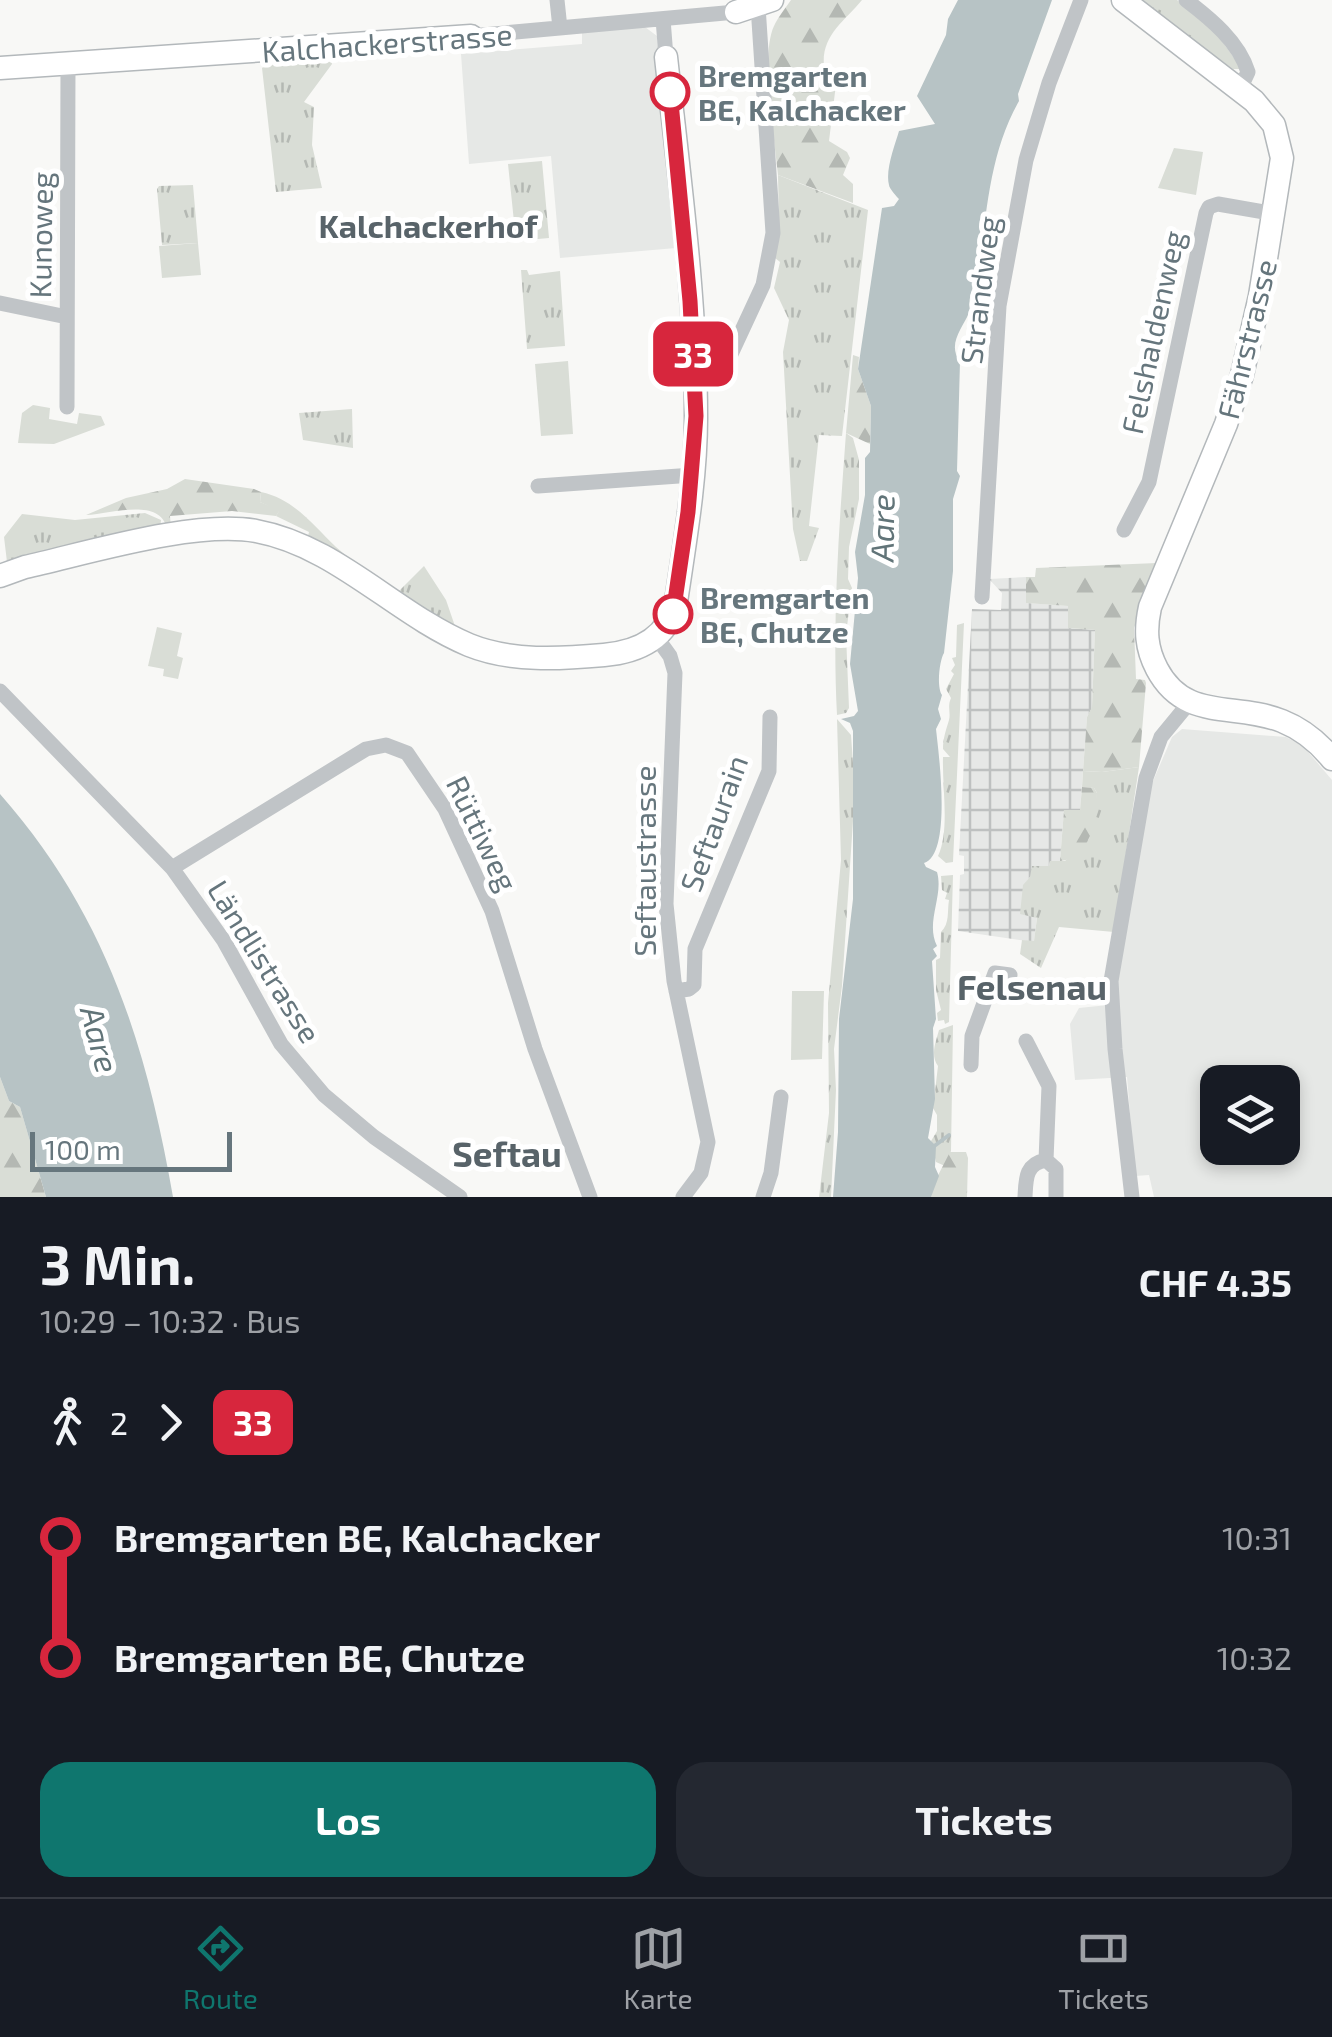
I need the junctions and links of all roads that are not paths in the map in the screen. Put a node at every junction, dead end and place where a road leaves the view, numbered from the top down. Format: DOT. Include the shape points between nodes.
graph roads {
  1 [pos="557,0"];
  2 [pos="1081,0"];
  3 [pos="1123,0"];
  4 [pos="1186,0"];
  5 [pos="756,6"];
  6 [pos="663,18"];
  7 [pos="560,28"];
  8 [pos="472,36"];
  9 [pos="666,57"];
  10 [pos="68,64"];
  11 [pos="0,68"];
  12 [pos="1240,89"];
  13 [pos="1275,214"];
  14 [pos="0,303"];
  15 [pos="66,316"];
  16 [pos="693,360"];
  17 [pos="67,407"];
  18 [pos="692,474"];
  19 [pos="538,486"];
  20 [pos="1124,530"];
  21 [pos="0,576"];
  22 [pos="982,597"];
  23 [pos="657,638"];
  24 [pos="0,691"];
  25 [pos="1198,705"];
  26 [pos="770,716"];
  27 [pos="1332,759"];
  28 [pos="172,868"];
  29 [pos="1010,975"];
  30 [pos="676,991"];
  31 [pos="1026,1041"];
  32 [pos="971,1065"];
  33 [pos="781,1097"];
  34 [pos="1046,1160"];
  35 [pos="456,1196"];
  36 [pos="590,1197"];
  37 [pos="683,1197"];
  38 [pos="763,1197"];
  39 [pos="1025,1197"];
  40 [pos="1056,1197"];
  41 [pos="1132,1197"];
  1 -- 7 [label="street"];
  2 -- 22 [label="street, Strandweg" via="1026,160 999,306"];
  3 -- 12 [label="street, Fährstrasse"];
  4 -- 12 [label="street" via="1239,52 1248,72"];
  5 -- 6 [label="street, Kalchackerstrasse"];
  5 -- 16 [label="street" via="773,212 770,258 731,354"];
  6 -- 7 [label="street, Kalchackerstrasse"];
  6 -- 9 [label="street"];
  7 -- 8 [label="street, Kalchackerstrasse"];
  8 -- 10 [label="street, Kalchackerstrasse"];
  9 -- 16 [label="street"];
  10 -- 11 [label="street, Kalchackerstrasse"];
  10 -- 15 [label="street, Kunoweg"];
  12 -- 13 [label="street, Fährstrasse" via="1279,136"];
  13 -- 20 [label="street, Felshaldenweg" via="1218,204 1206,212 1149,482"];
  13 -- 25 [label="street, Fährstrasse" via="1236,396 1148,616 1153,660 1170,690"];
  14 -- 15 [label="street"];
  15 -- 17 [label="street, Kunoweg"];
  16 -- 18 [label="street"];
  18 -- 19 [label="street"];
  18 -- 23 [label="street" via="675,608"];
  21 -- 23 [label="street" via="194,531 242,529 309,550 486,651 532,658 602,655"];
  23 -- 30 [label="street, Seftaustrasse" via="674,673 666,904"];
  24 -- 28 [label="street, Ländlistrasse"];
  25 -- 27 [label="street" via="1285,722"];
  25 -- 41 [label="street" via="1161,737 1146,778 1112,981"];
  26 -- 30 [label="street, Seftaurain" via="769,770 694,949 694,985"];
  28 -- 35 [label="street, Ländlistrasse" via="210,918 281,1044 324,1095"];
  28 -- 36 [label="street, Rüttiweg" via="366,749 386,745 406,753 446,809 492,911"];
  29 -- 32 [label="street" via="995,973 972,1036"];
  30 -- 37 [label="street, Seftaustrasse" via="708,1142 701,1173"];
  31 -- 34 [label="street" via="1049,1086"];
  33 -- 38 [label="street"];
  34 -- 39 [label="street" via="1027,1172"];
  34 -- 40 [label="street" via="1056,1170"];
}
